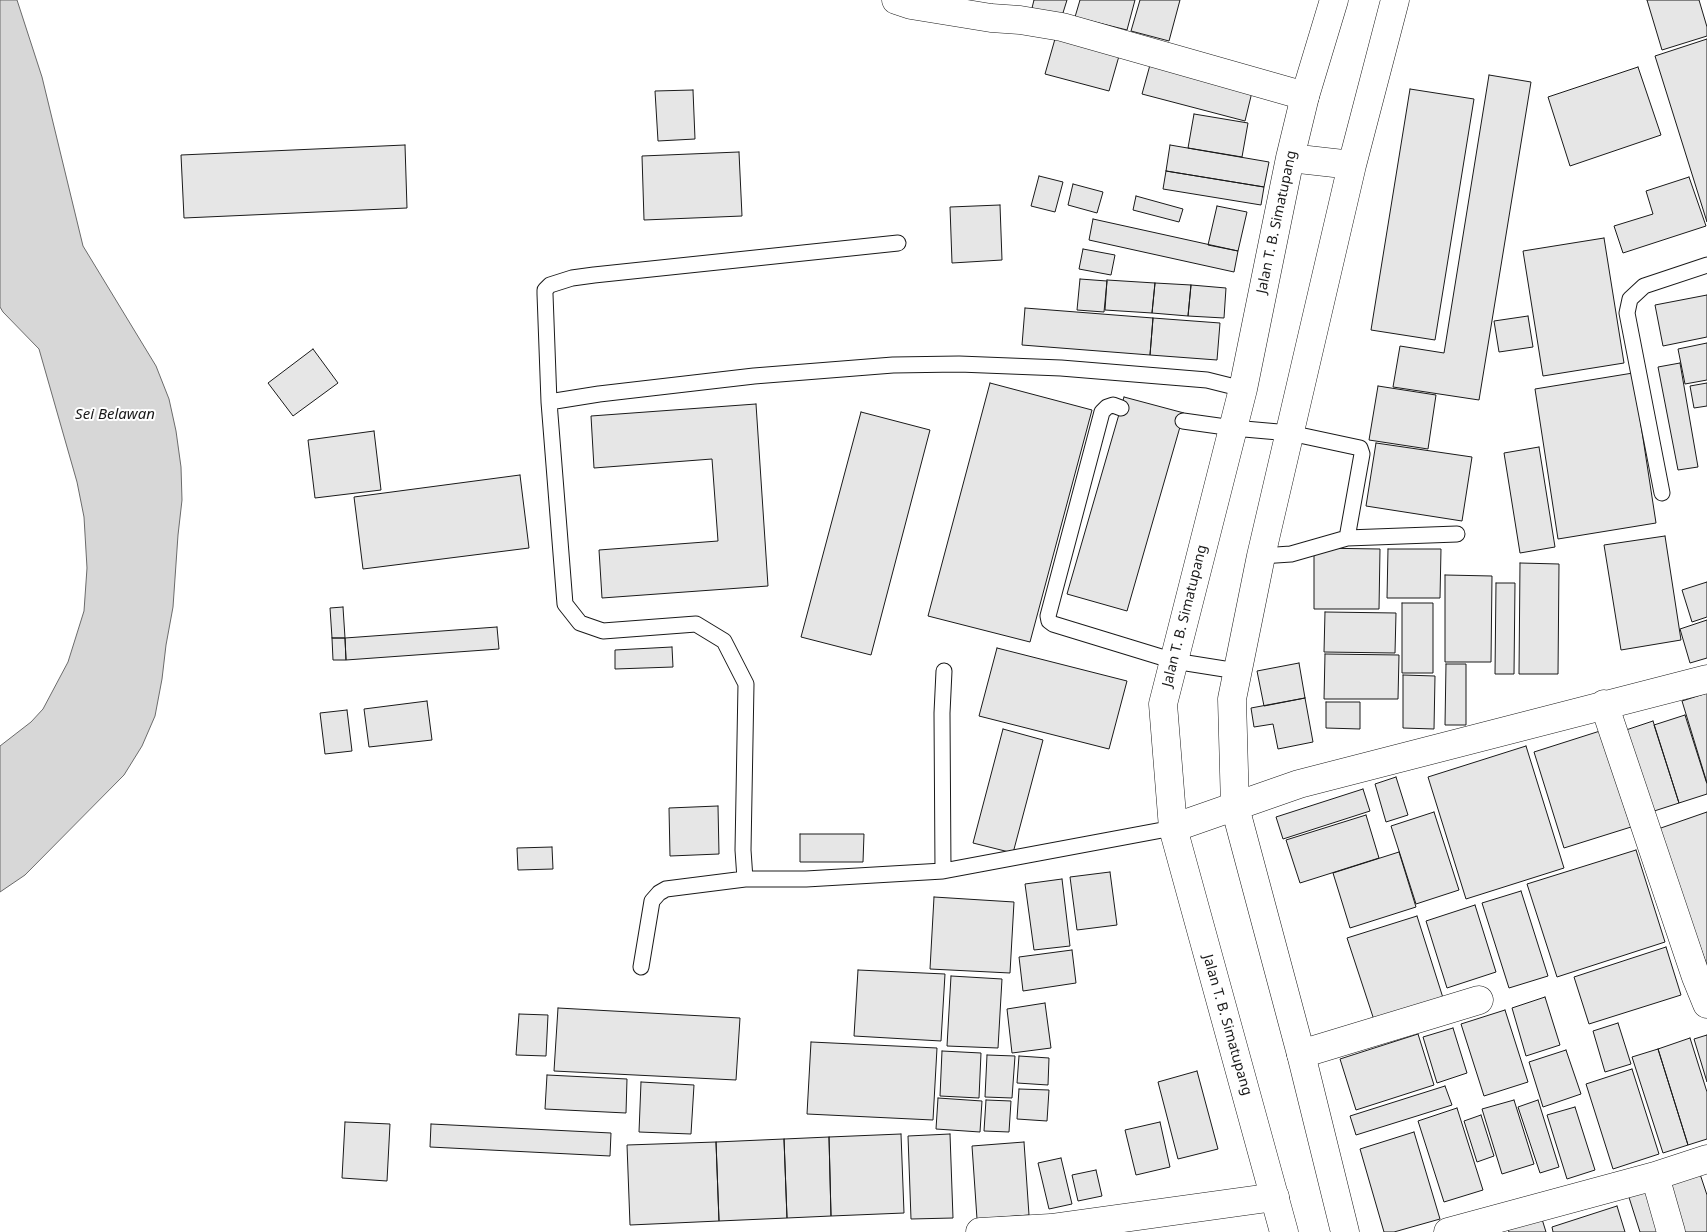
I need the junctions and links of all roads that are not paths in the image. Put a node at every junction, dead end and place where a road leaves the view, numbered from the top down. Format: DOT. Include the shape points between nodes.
graph roads {
  1 [pos="896,0"];
  2 [pos="1334,0"];
  3 [pos="1395,0"];
  4 [pos="1305,96"];
  5 [pos="1290,158"];
  6 [pos="1352,165"];
  7 [pos="898,243"];
  8 [pos="1707,265"];
  9 [pos="1243,389"];
  10 [pos="549,402"];
  11 [pos="1121,408"];
  12 [pos="1183,421"];
  13 [pos="1233,428"];
  14 [pos="1290,433"];
  15 [pos="1662,493"];
  16 [pos="1456,534"];
  17 [pos="1346,538"];
  18 [pos="1261,556"];
  19 [pos="1174,661"];
  20 [pos="944,671"];
  21 [pos="1237,671"];
  22 [pos="1707,679"];
  23 [pos="1604,704"];
  24 [pos="1235,807"];
  25 [pos="1172,828"];
  26 [pos="944,871"];
  27 [pos="745,879"];
  28 [pos="640,967"];
  29 [pos="1480,1000"];
  30 [pos="1707,1004"];
  31 [pos="1301,1054"];
  32 [pos="1707,1159"];
  33 [pos="1655,1176"];
  34 [pos="1275,1197"];
  35 [pos="980,1232"];
  36 [pos="1284,1232"];
  37 [pos="1345,1232"];
  38 [pos="1448,1232"];
  39 [pos="1671,1232"];
  1 -- 4 [label="main road" via="990,18 1062,27"];
  2 -- 4 [label="main road, Jalan T. B. Simatupang"];
  3 -- 6 [label="main road"];
  4 -- 5 [label="main road, Jalan T. B. Simatupang"];
  5 -- 6 [label="main road"];
  5 -- 9 [label="main road, Jalan T. B. Simatupang"];
  6 -- 14 [label="main road"];
  7 -- 10 [label="lane" via="594,275 550,285 545,290"];
  8 -- 15 [label="lane" via="1644,286 1630,299 1627,313"];
  9 -- 10 [label="lane" via="1207,380 1061,368 893,365 754,376"];
  9 -- 13 [label="main road, Jalan T. B. Simatupang"];
  10 -- 27 [label="lane" via="565,604 580,623 603,631 696,624 724,640 746,684"];
  11 -- 19 [label="lane" via="1113,405 1102,412 1049,621"];
  12 -- 13 [label="lane"];
  13 -- 14 [label="lane"];
  13 -- 19 [label="main road, Jalan T. B. Simatupang"];
  14 -- 17 [label="lane" via="1362,450"];
  14 -- 18 [label="main road"];
  16 -- 17 [label="lane"];
  17 -- 18 [label="lane" via="1291,554"];
  18 -- 21 [label="main road"];
  19 -- 21 [label="lane"];
  19 -- 25 [label="main road, Jalan T. B. Simatupang" via="1163,704"];
  20 -- 26 [label="lane"];
  21 -- 24 [label="main road" via="1232,699"];
  22 -- 23 [label="main road"];
  23 -- 24 [label="main road" via="1299,784"];
  23 -- 30 [label="main road"];
  24 -- 25 [label="main road"];
  24 -- 31 [label="main road"];
  25 -- 26 [label="lane"];
  25 -- 34 [label="main road, Jalan T. B. Simatupang"];
  26 -- 27 [label="lane"];
  27 -- 28 [label="lane" via="666,889 659,893 652,901"];
  29 -- 31 [label="main road"];
  31 -- 37 [label="main road"];
  32 -- 33 [label="main road"];
  33 -- 38 [label="main road"];
  33 -- 39 [label="main road"];
  34 -- 35 [label="main road" via="1051,1228"];
  34 -- 36 [label="main road, Jalan T. B. Simatupang"];
}
